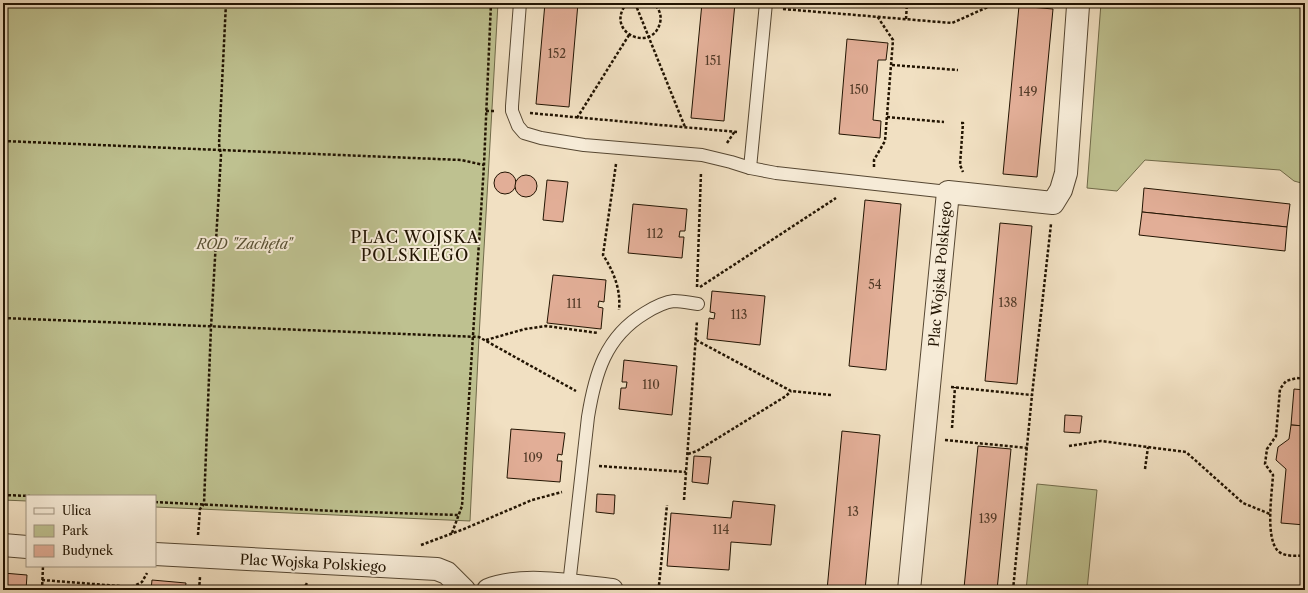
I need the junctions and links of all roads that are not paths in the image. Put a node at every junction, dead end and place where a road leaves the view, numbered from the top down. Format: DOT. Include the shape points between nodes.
graph roads {
  1 [pos="520,3"];
  2 [pos="766,5"];
  3 [pos="1072,5"];
  4 [pos="750,168"];
  5 [pos="948,192"];
  6 [pos="698,304"];
  7 [pos="3,546"];
  8 [pos="26,547"];
  9 [pos="156,563"];
  10 [pos="569,585"];
  11 [pos="464,590"];
  12 [pos="488,590"];
  13 [pos="612,590"];
  14 [pos="910,590"];
  1 -- 4 [label="lane" via="512,111 518,126 524,132 541,138 584,145 702,155"];
  2 -- 4 [label="lane"];
  3 -- 5 [label="street, Plac Wojska Polskiego" via="1066,173 1054,203"];
  4 -- 5 [label="lane"];
  5 -- 14 [label="street, Plac Wojska Polskiego"];
  6 -- 10 [label="lane" via="672,301 655,307 637,318 617,336 600,365 592,390"];
  7 -- 8 [label="street"];
  9 -- 11 [label="street, Plac Wojska Polskiego" via="437,569 447,573"];
  10 -- 12 [label="street" via="510,583"];
  10 -- 13 [label="street"];
}
